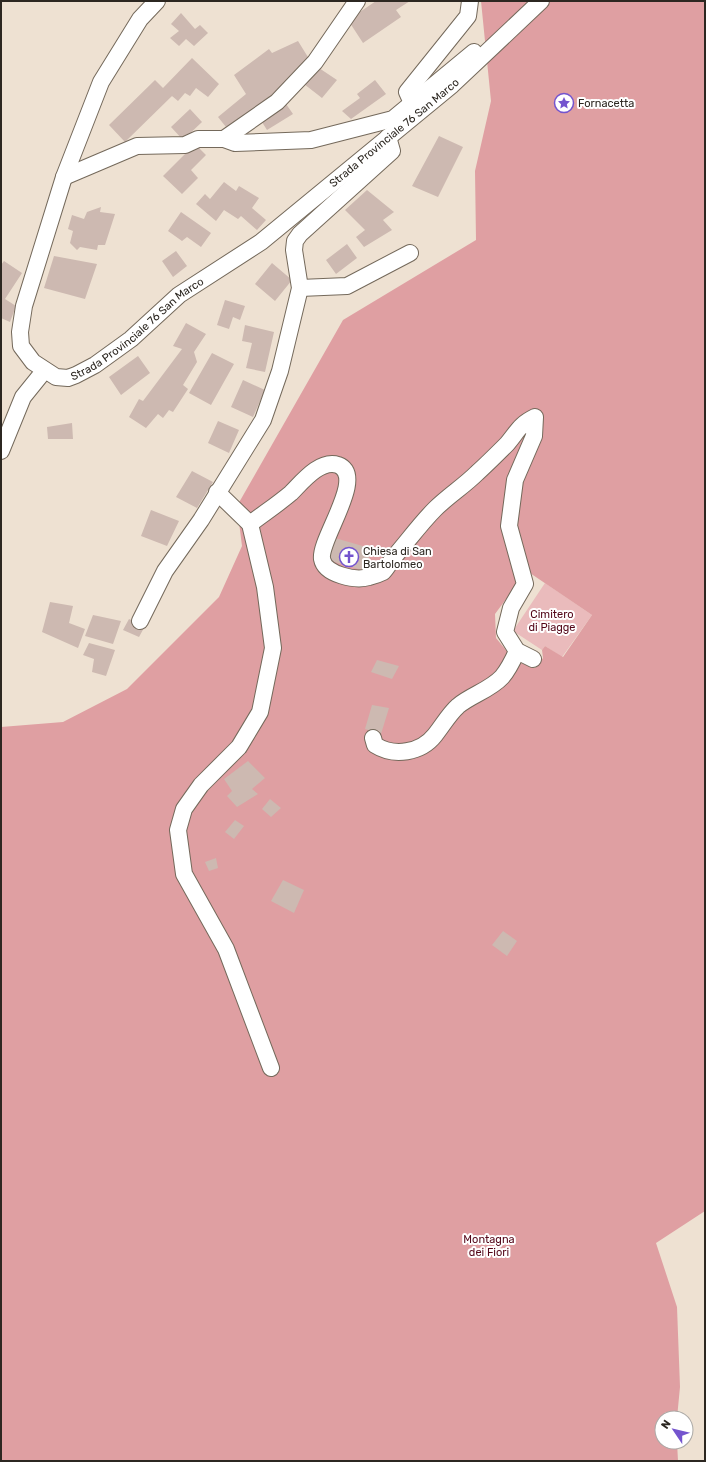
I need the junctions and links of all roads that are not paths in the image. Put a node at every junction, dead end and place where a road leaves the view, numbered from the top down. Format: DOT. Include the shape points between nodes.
graph roads {
  1 [pos="157,1"];
  2 [pos="357,1"];
  3 [pos="470,1"];
  4 [pos="536,6"];
  5 [pos="412,103"];
  6 [pos="388,138"];
  7 [pos="224,139"];
  8 [pos="64,177"];
  9 [pos="410,253"];
  10 [pos="300,288"];
  11 [pos="44,371"];
  12 [pos="1,451"];
  13 [pos="217,492"];
  14 [pos="250,524"];
  15 [pos="140,621"];
  16 [pos="517,651"];
  17 [pos="533,659"];
  18 [pos="373,738"];
  19 [pos="271,1068"];
  1 -- 8 [label="street, Strada Provinciale 76 San Marco" via="140,19 101,82"];
  2 -- 7 [label="street" via="315,62 277,102"];
  3 -- 5 [label="street" via="468,16 407,92"];
  4 -- 5 [label="street" via="516,16"];
  4 -- 6 [label="street, Strada Provinciale 76 San Marco" via="452,85"];
  5 -- 7 [label="street" via="392,119 311,140 235,143"];
  6 -- 10 [label="street" via="392,151 297,237 294,250"];
  6 -- 11 [label="street, Strada Provinciale 76 San Marco" via="261,242 179,295 131,340 95,365 68,378 56,378"];
  7 -- 8 [label="street" via="198,139 186,145 137,146"];
  8 -- 11 [label="street, Strada Provinciale 76 San Marco" via="24,306 20,332 21,346 27,356"];
  9 -- 10 [label="street" via="347,286"];
  10 -- 13 [label="street" via="280,371 263,420"];
  11 -- 12 [label="street" via="23,397"];
  13 -- 14 [label="street"];
  13 -- 15 [label="street" via="201,520 165,571"];
  14 -- 16 [label="street" via="286,497 315,470 324,465 344,468 348,480 340,512 322,550 322,560 326,567 340,576 367,578 383,572 435,508 475,475 508,443 523,423 535,417 534,436 515,480 509,526 525,584 510,608 505,632"];
  14 -- 19 [label="street" via="265,587 273,648 260,712 239,746 201,785 188,803 178,830 184,874 226,949"];
  16 -- 17 [label="street"];
  16 -- 18 [label="street" via="501,678 458,706 434,736 419,748 401,753 384,750 375,745"];
}
